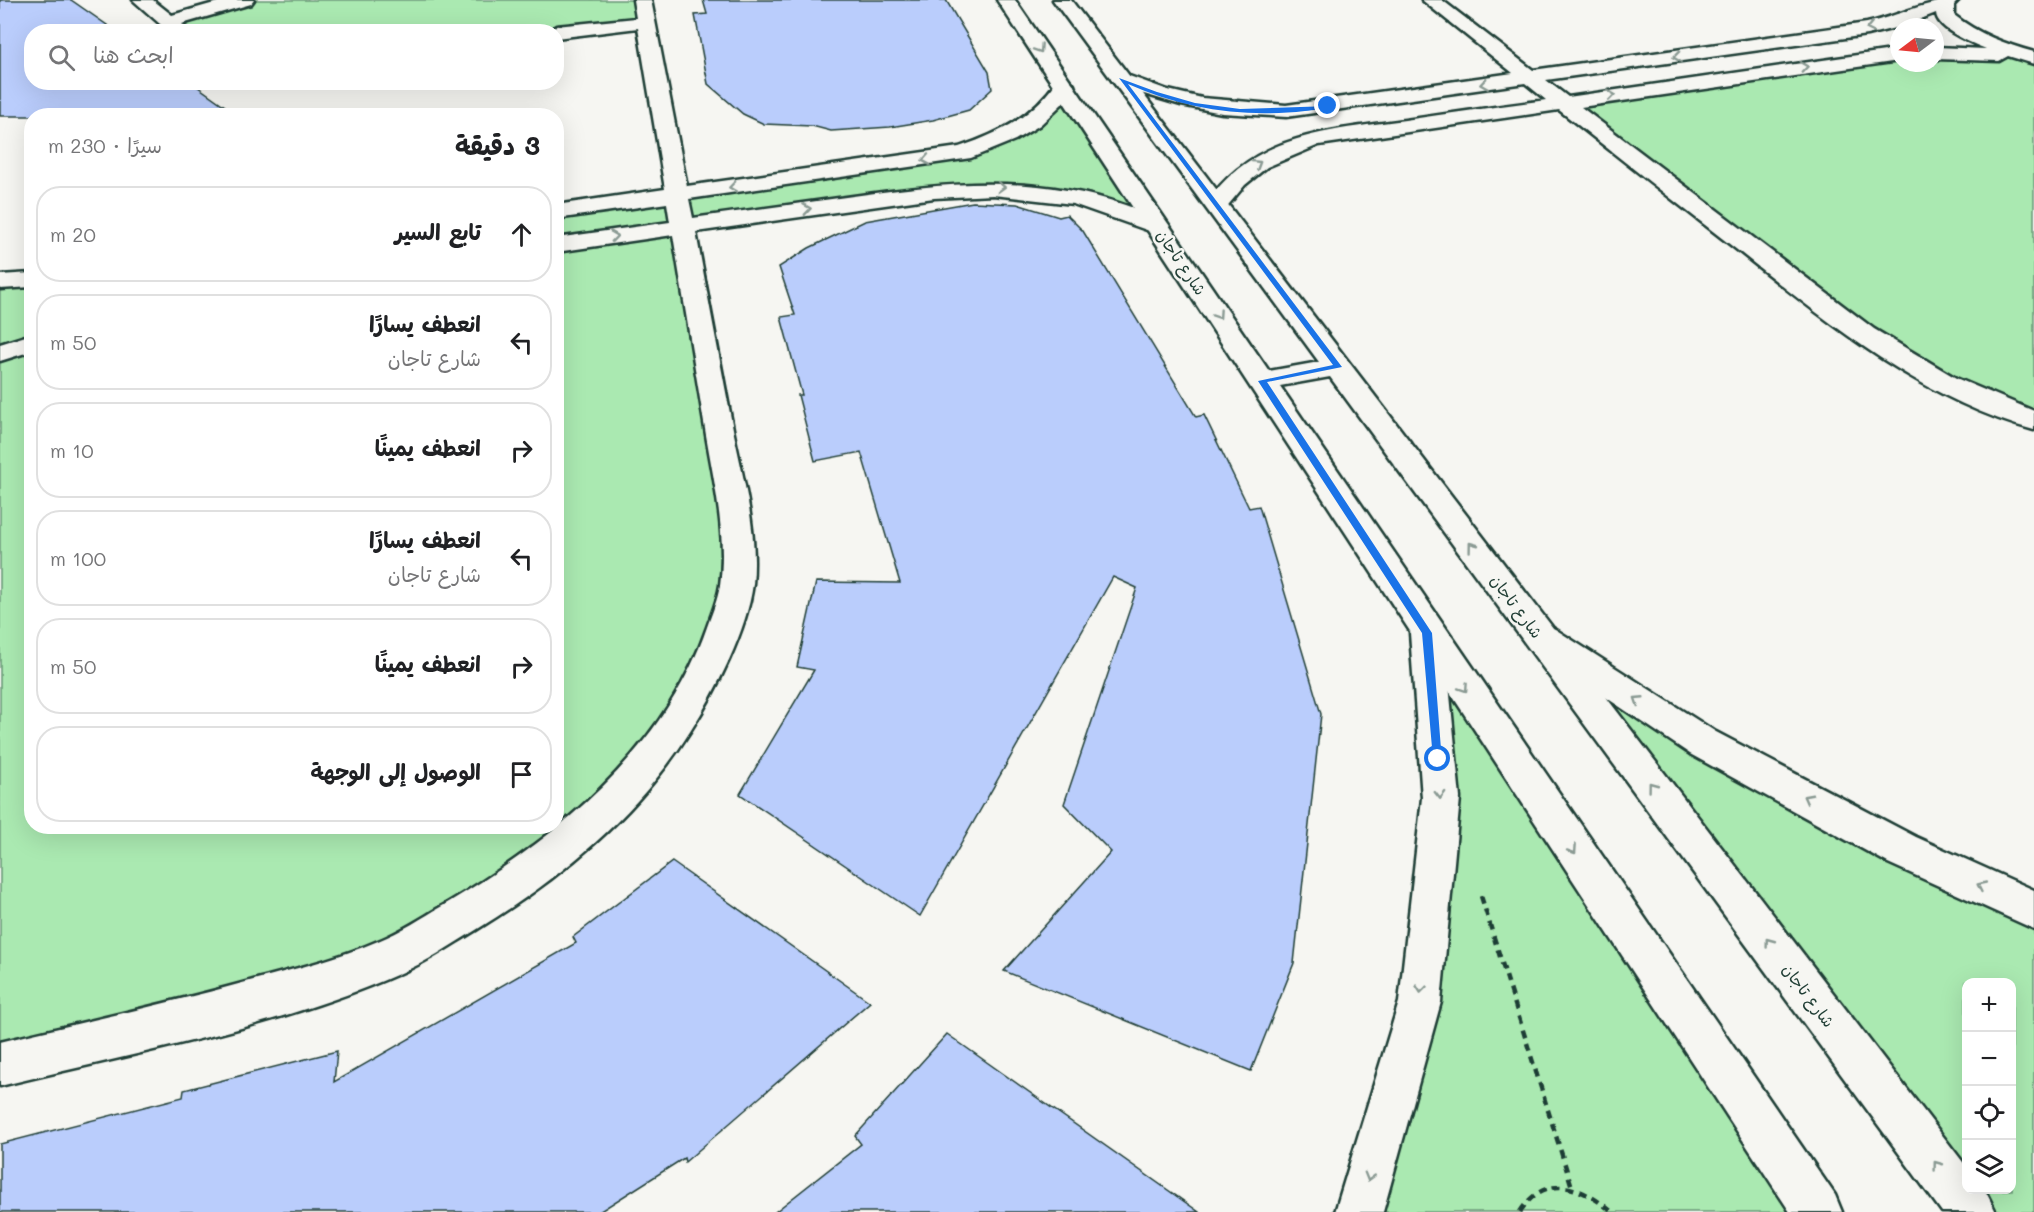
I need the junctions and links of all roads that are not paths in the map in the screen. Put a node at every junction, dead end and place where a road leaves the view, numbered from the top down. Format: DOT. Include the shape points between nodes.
graph roads {
  1 [pos="142,0"];
  2 [pos="245,0"];
  3 [pos="1006,0"];
  4 [pos="1062,0"];
  5 [pos="1431,0"];
  6 [pos="1948,2"];
  7 [pos="644,11"];
  8 [pos="171,24"];
  9 [pos="183,24"];
  10 [pos="564,30"];
  11 [pos="1944,53"];
  12 [pos="1890,56"];
  13 [pos="2034,58"];
  14 [pos="1530,77"];
  15 [pos="1121,79"];
  16 [pos="1064,85"];
  17 [pos="1562,102"];
  18 [pos="1216,205"];
  19 [pos="678,211"];
  20 [pos="564,212"];
  21 [pos="1158,227"];
  22 [pos="564,242"];
  23 [pos="24,280"];
  24 [pos="0,282"];
  25 [pos="24,345"];
  26 [pos="0,353"];
  27 [pos="1338,367"];
  28 [pos="1262,381"];
  29 [pos="2034,421"];
  30 [pos="1427,633"];
  31 [pos="1540,637"];
  32 [pos="2034,910"];
  33 [pos="0,1064"];
  34 [pos="1359,1212"];
  35 [pos="1818,1212"];
  36 [pos="1972,1212"];
  1 -- 8 [label="street"];
  2 -- 9 [label="street"];
  3 -- 16 [label="street, شارع تاجان, one-way"];
  4 -- 15 [label="street, شارع تاجان"];
  5 -- 14 [label="street"];
  6 -- 13 [label="street" via="1945,17 1963,32 1995,47"];
  6 -- 14 [label="street, one-way" via="1867,29"];
  7 -- 10 [label="street"];
  7 -- 19 [label="street"];
  11 -- 13 [label="street"];
  17 -- 12 [label="street, one-way"];
  14 -- 15 [label="street, one-way" via="1286,111 1240,111 1195,105"];
  14 -- 17 [label="street"];
  15 -- 18 [label="street, شارع تاجان"];
  16 -- 19 [label="street, one-way" via="1053,105 1032,124 963,153"];
  16 -- 21 [label="street, شارع تاجان"];
  18 -- 17 [label="street, one-way" via="1231,183 1254,165 1282,150 1316,139"];
  17 -- 29 [label="street" via="1844,322 1919,371"];
  18 -- 27 [label="street, شارع تاجان"];
  19 -- 20 [label="street"];
  19 -- 21 [label="street, one-way" via="981,187 1029,188 1119,208"];
  22 -- 19 [label="street, one-way"];
  19 -- 33 [label="street" via="735,517 736,590 707,672 668,740 597,820 501,896 385,959 256,1000"];
  21 -- 28 [label="street, شارع تاجان, one-way"];
  23 -- 24 [label="street"];
  25 -- 26 [label="street"];
  27 -- 28 [label="street"];
  31 -- 27 [label="street, شارع تاجان, one-way"];
  28 -- 30 [label="street, شارع تاجان"];
  30 -- 34 [label="street, one-way" via="1441,798 1420,1002"];
  30 -- 35 [label="street, شارع تاجان, one-way"];
  32 -- 31 [label="street, one-way" via="1902,850 1703,742"];
  36 -- 31 [label="street, شارع تاجان, one-way"];
}
